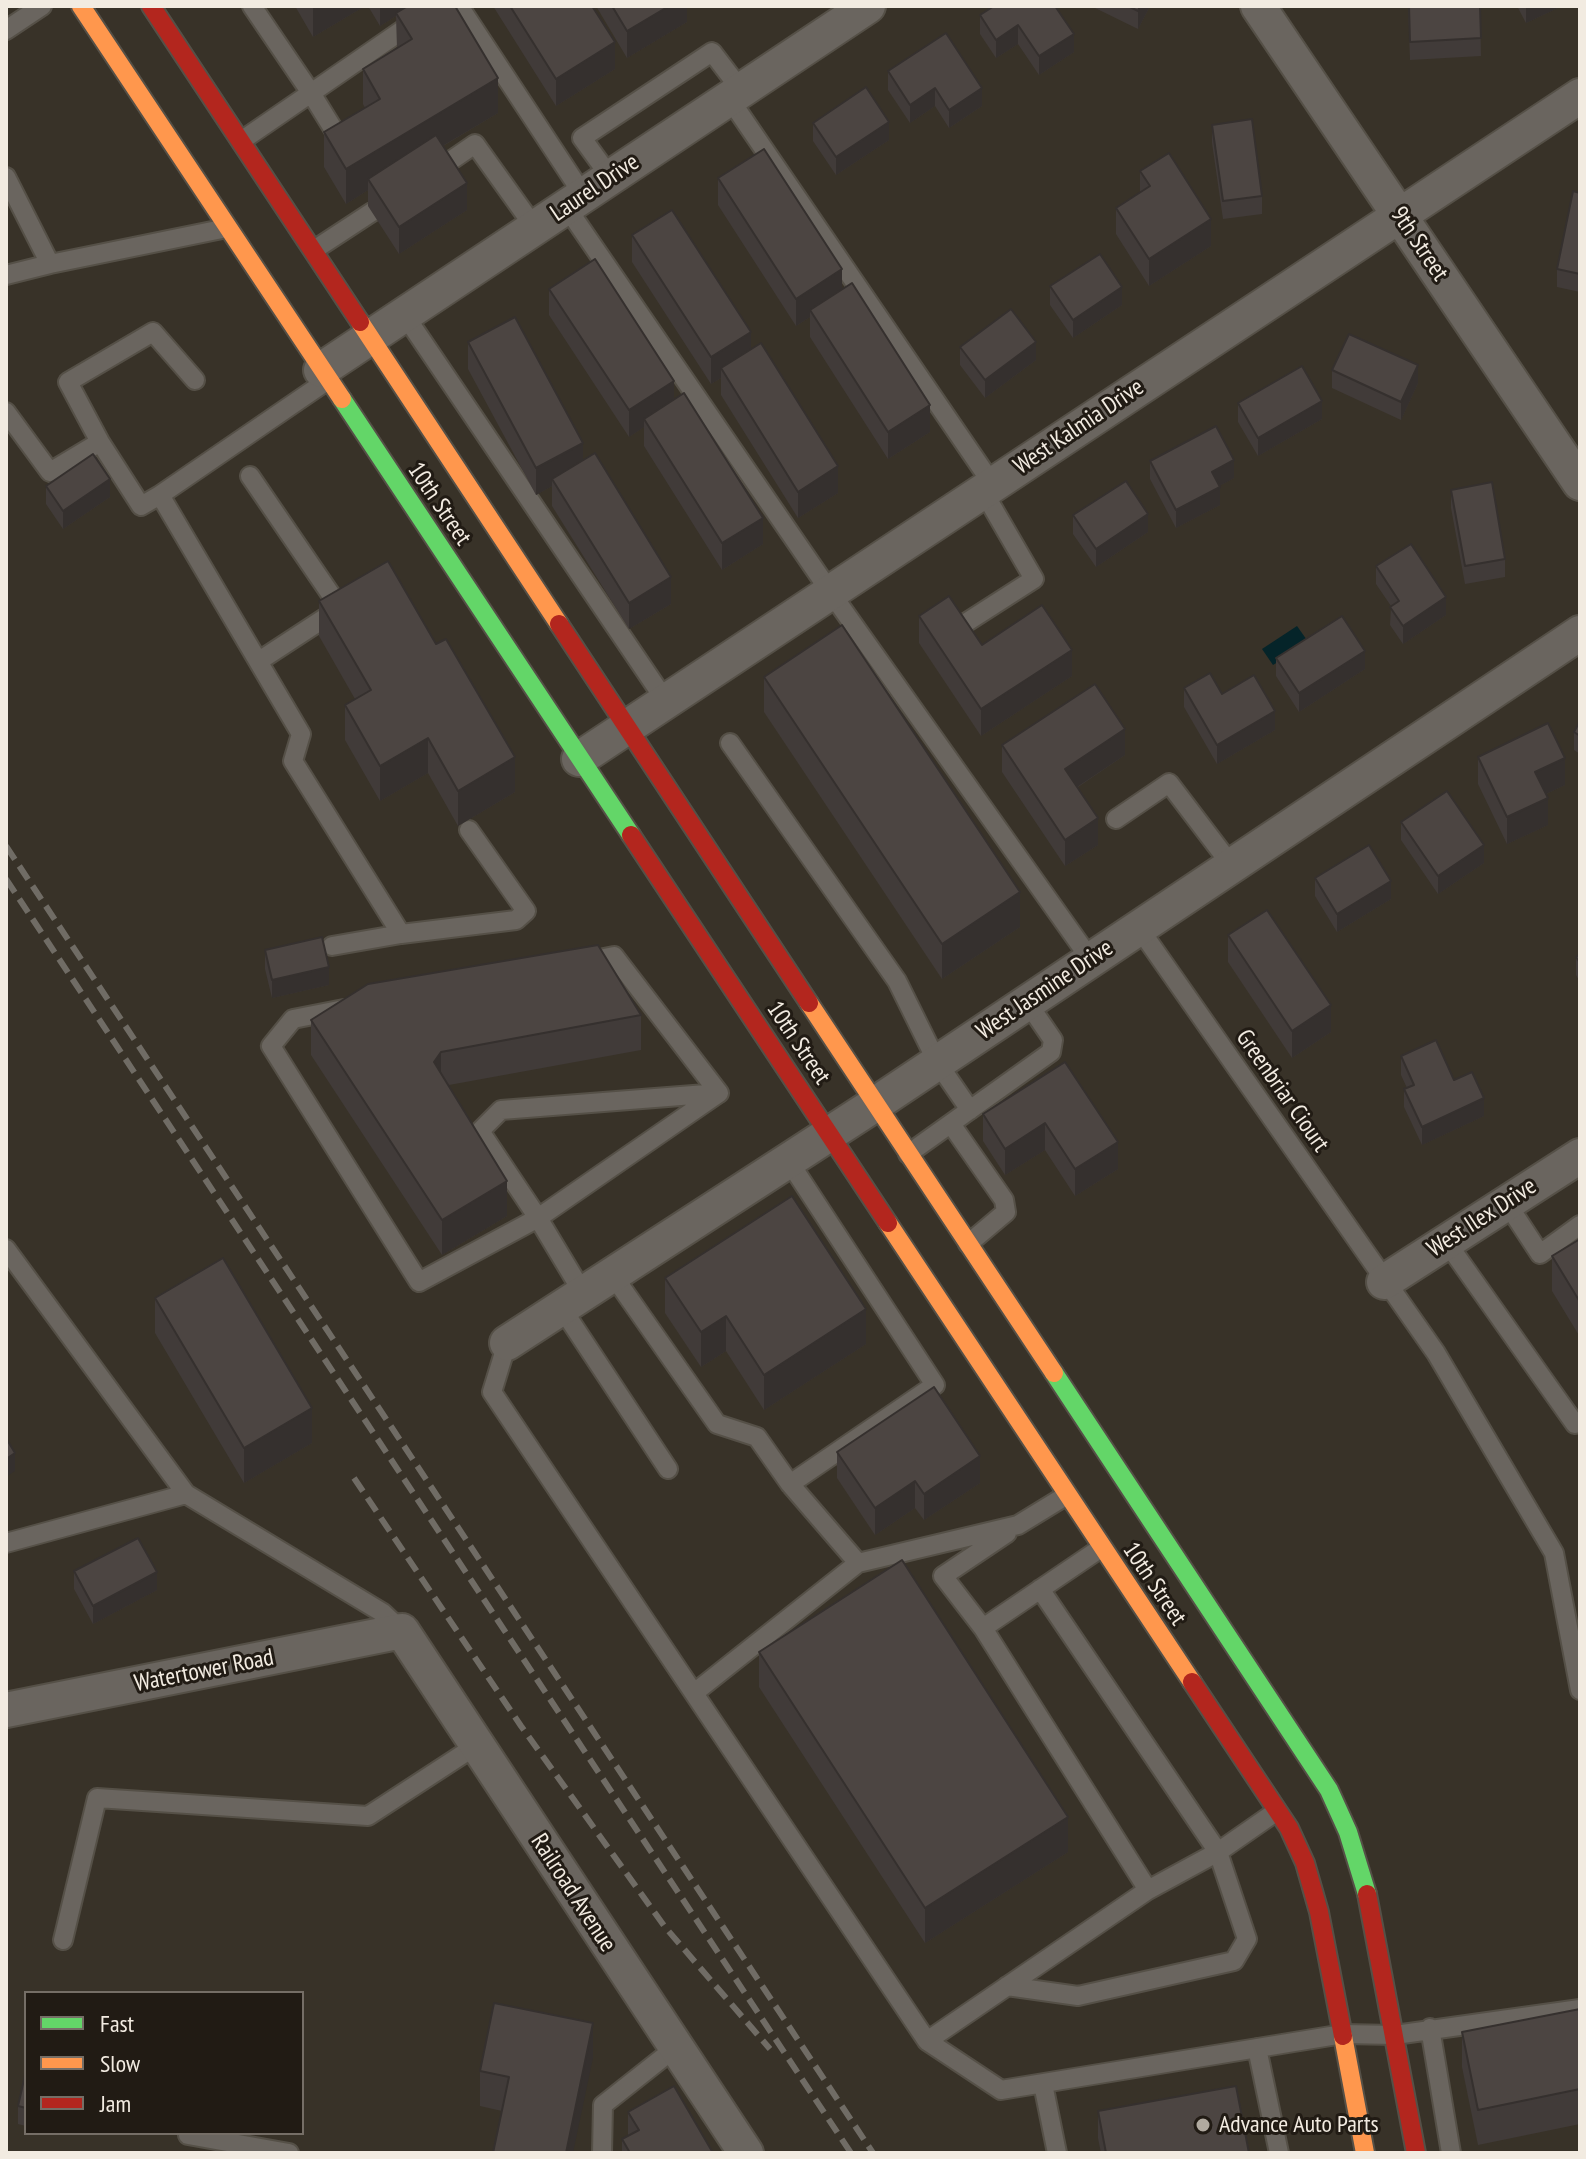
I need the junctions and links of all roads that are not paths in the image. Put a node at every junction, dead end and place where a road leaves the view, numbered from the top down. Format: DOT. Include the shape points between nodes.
graph roads {
  1 [pos="42,6"];
  2 [pos="81,6"];
  3 [pos="151,6"];
  4 [pos="252,6"];
  5 [pos="459,6"];
  6 [pos="868,6"];
  7 [pos="1258,6"];
  8 [pos="417,20"];
  9 [pos="6,30"];
  10 [pos="311,93"];
  11 [pos="735,94"];
  12 [pos="1580,96"];
  13 [pos="241,141"];
  14 [pos="346,150"];
  15 [pos="440,168"];
  16 [pos="6,177"];
  17 [pos="587,194"];
  18 [pos="372,212"];
  19 [pos="1399,214"];
  20 [pos="227,228"];
  21 [pos="535,228"];
  22 [pos="314,250"];
  23 [pos="50,264"];
  24 [pos="6,275"];
  25 [pos="406,317"];
  26 [pos="373,339"];
  27 [pos="325,375"];
  28 [pos="195,380"];
  29 [pos="6,412"];
  30 [pos="100,442"];
  31 [pos="250,476"];
  32 [pos="1580,483"];
  33 [pos="988,488"];
  34 [pos="160,495"];
  35 [pos="831,593"];
  36 [pos="967,622"];
  37 [pos="1580,633"];
  38 [pos="259,661"];
  39 [pos="667,703"];
  40 [pos="630,727"];
  41 [pos="730,743"];
  42 [pos="579,759"];
  43 [pos="1116,819"];
  44 [pos="469,830"];
  45 [pos="1232,866"];
  46 [pos="1139,928"];
  47 [pos="401,934"];
  48 [pos="332,946"];
  49 [pos="1091,960"];
  50 [pos="568,965"];
  51 [pos="1027,1002"];
  52 [pos="370,1004"];
  53 [pos="937,1062"];
  54 [pos="719,1093"];
  55 [pos="874,1105"];
  56 [pos="970,1110"];
  57 [pos="951,1124"];
  58 [pos="829,1133"];
  59 [pos="908,1154"];
  60 [pos="1580,1156"];
  61 [pos="788,1160"];
  62 [pos="1506,1202"];
  63 [pos="538,1218"];
  64 [pos="1580,1225"];
  65 [pos="1445,1240"];
  66 [pos="968,1244"];
  67 [pos="6,1249"];
  68 [pos="612,1274"];
  69 [pos="1384,1282"];
  70 [pos="572,1300"];
  71 [pos="507,1343"];
  72 [pos="1575,1424"];
  73 [pos="668,1469"];
  74 [pos="790,1484"];
  75 [pos="186,1494"];
  76 [pos="1067,1495"];
  77 [pos="1018,1525"];
  78 [pos="6,1543"];
  79 [pos="1101,1548"];
  80 [pos="858,1563"];
  81 [pos="1040,1589"];
  82 [pos="983,1628"];
  83 [pos="402,1631"];
  84 [pos="1580,1690"];
  85 [pos="694,1693"];
  86 [pos="6,1710"];
  87 [pos="477,1745"];
  88 [pos="1277,1811"];
  89 [pos="1218,1852"];
  90 [pos="1148,1890"];
  91 [pos="63,1940"];
  92 [pos="1007,1986"];
  93 [pos="1580,2009"];
  94 [pos="1430,2028"];
  95 [pos="1343,2034"];
  96 [pos="1395,2035"];
  97 [pos="927,2041"];
  98 [pos="675,2048"];
  99 [pos="1257,2048"];
  100 [pos="1043,2084"];
  101 [pos="188,2135"];
  102 [pos="289,2153"];
  103 [pos="602,2153"];
  104 [pos="746,2153"];
  105 [pos="1057,2153"];
  106 [pos="1279,2153"];
  107 [pos="1365,2153"];
  108 [pos="1416,2153"];
  109 [pos="1451,2153"];
  1 -- 9 [label="lane"];
  2 -- 20 [label="main road, 10th Street"];
  3 -- 13 [label="main road, 10th Street"];
  4 -- 10 [label="lane"];
  5 -- 17 [label="lane"];
  6 -- 11 [label="street, Laurel Drive"];
  7 -- 19 [label="street, 9th Street"];
  8 -- 10 [label="lane"];
  10 -- 13 [label="lane"];
  10 -- 14 [label="lane"];
  11 -- 17 [label="street, Laurel Drive"];
  11 -- 17 [label="lane" via="712,52 582,138"];
  11 -- 33 [label="lane"];
  12 -- 19 [label="street, West Kalmia Drive"];
  13 -- 22 [label="main road, 10th Street"];
  15 -- 21 [label="lane" via="475,144"];
  16 -- 23 [label="lane"];
  17 -- 21 [label="street, Laurel Drive"];
  17 -- 35 [label="lane"];
  18 -- 22 [label="lane"];
  19 -- 32 [label="street, 9th Street"];
  19 -- 33 [label="street, West Kalmia Drive"];
  20 -- 23 [label="lane"];
  20 -- 27 [label="main road, 10th Street"];
  21 -- 25 [label="street, Laurel Drive"];
  22 -- 26 [label="main road, 10th Street"];
  23 -- 24 [label="lane"];
  25 -- 26 [label="street, Laurel Drive"];
  25 -- 39 [label="lane"];
  26 -- 27 [label="street, Laurel Drive"];
  26 -- 40 [label="main road, 10th Street"];
  27 -- 34 [label="lane"];
  27 -- 42 [label="main road, 10th Street"];
  28 -- 30 [label="lane" via="153,332 68,382"];
  29 -- 30 [label="lane" via="50,472"];
  30 -- 34 [label="lane" via="141,506"];
  31 -- 38 [label="lane" via="340,608"];
  33 -- 35 [label="street, West Kalmia Drive"];
  33 -- 36 [label="lane" via="1034,579"];
  34 -- 38 [label="lane"];
  35 -- 39 [label="street, West Kalmia Drive"];
  35 -- 49 [label="lane"];
  37 -- 45 [label="street, West Jasmine Drive"];
  38 -- 47 [label="lane" via="301,734 293,761"];
  39 -- 40 [label="street, West Kalmia Drive"];
  40 -- 42 [label="street, West Kalmia Drive"];
  40 -- 55 [label="main road, 10th Street"];
  41 -- 53 [label="lane" via="897,981"];
  42 -- 58 [label="main road, 10th Street"];
  43 -- 45 [label="lane" via="1169,783"];
  44 -- 47 [label="lane" via="526,911 516,920"];
  45 -- 46 [label="street, West Jasmine Drive"];
  46 -- 49 [label="street, West Jasmine Drive"];
  46 -- 69 [label="lane, Greenbriar Ciourt"];
  47 -- 48 [label="lane"];
  49 -- 51 [label="street, West Jasmine Drive"];
  50 -- 54 [label="lane" via="614,956"];
  51 -- 53 [label="street, West Jasmine Drive"];
  51 -- 56 [label="lane" via="1053,1040 1051,1052"];
  52 -- 63 [label="lane" via="293,1019 271,1046 419,1282"];
  53 -- 55 [label="street, West Jasmine Drive"];
  53 -- 56 [label="lane"];
  54 -- 63 [label="lane"];
  54 -- 63 [label="lane" via="501,1110 480,1131"];
  55 -- 58 [label="street, West Jasmine Drive"];
  55 -- 59 [label="main road, 10th Street"];
  56 -- 57 [label="lane"];
  57 -- 59 [label="lane"];
  57 -- 66 [label="lane" via="1004,1200 1006,1212"];
  58 -- 61 [label="street, West Jasmine Drive"];
  58 -- 76 [label="main road, 10th Street"];
  59 -- 66 [label="main road, 10th Street"];
  60 -- 62 [label="street, West Ilex Drive"];
  61 -- 68 [label="street, West Jasmine Drive"];
  61 -- 74 [label="lane" via="935,1385"];
  62 -- 64 [label="lane" via="1540,1254"];
  62 -- 65 [label="street, West Ilex Drive"];
  63 -- 70 [label="lane"];
  65 -- 69 [label="street, West Ilex Drive"];
  65 -- 72 [label="lane"];
  66 -- 96 [label="main road, 10th Street" via="1329,1790 1365,1886"];
  67 -- 75 [label="lane"];
  68 -- 70 [label="street, West Jasmine Drive"];
  68 -- 74 [label="lane" via="717,1424 757,1437"];
  69 -- 84 [label="lane, Greenbriar Ciourt" via="1436,1353 1554,1553"];
  70 -- 71 [label="street, West Jasmine Drive"];
  70 -- 73 [label="lane"];
  71 -- 85 [label="lane" via="492,1392"];
  74 -- 80 [label="lane"];
  75 -- 78 [label="lane"];
  75 -- 83 [label="lane" via="383,1613"];
  76 -- 77 [label="lane"];
  76 -- 79 [label="main road, 10th Street"];
  77 -- 80 [label="lane"];
  77 -- 82 [label="lane" via="943,1576"];
  79 -- 81 [label="lane"];
  79 -- 88 [label="main road, 10th Street"];
  80 -- 85 [label="lane"];
  81 -- 82 [label="lane"];
  81 -- 89 [label="lane"];
  82 -- 90 [label="lane"];
  83 -- 86 [label="street, Watertower Road"];
  83 -- 87 [label="street, Railroad Avenue"];
  85 -- 97 [label="lane"];
  87 -- 91 [label="lane" via="368,1816 97,1798"];
  87 -- 98 [label="street, Railroad Avenue"];
  88 -- 89 [label="lane"];
  88 -- 95 [label="main road, 10th Street" via="1305,1863"];
  89 -- 90 [label="lane"];
  89 -- 92 [label="lane" via="1247,1939 1234,1961 1078,1996"];
  90 -- 92 [label="lane"];
  92 -- 97 [label="lane"];
  93 -- 94 [label="lane"];
  94 -- 96 [label="lane"];
  94 -- 109 [label="lane"];
  95 -- 96 [label="lane"];
  95 -- 99 [label="lane"];
  95 -- 107 [label="main road, 10th Street"];
  96 -- 108 [label="main road, 10th Street"];
  97 -- 100 [label="lane" via="1001,2090"];
  98 -- 103 [label="lane" via="603,2105"];
  98 -- 104 [label="street, Railroad Avenue"];
  99 -- 100 [label="lane"];
  99 -- 106 [label="lane"];
  100 -- 105 [label="lane"];
  101 -- 102 [label="lane"];
}
